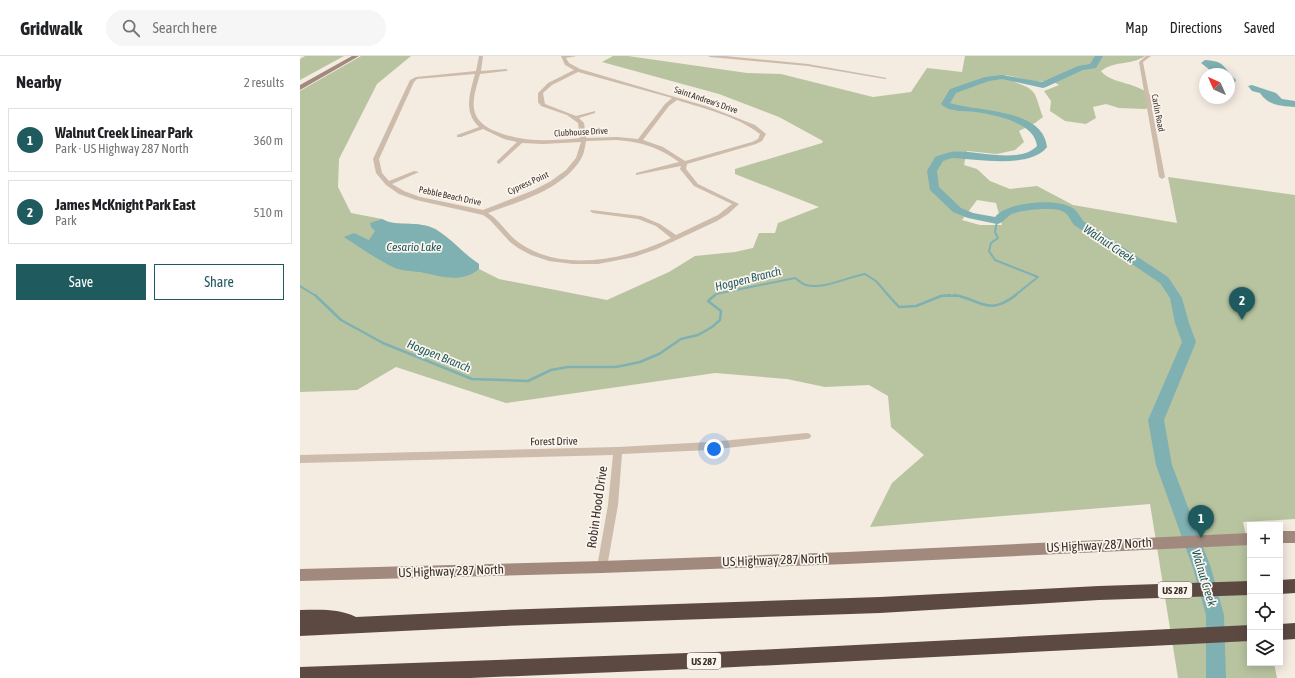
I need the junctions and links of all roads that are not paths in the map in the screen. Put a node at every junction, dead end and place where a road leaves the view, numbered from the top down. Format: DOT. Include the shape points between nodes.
graph roads {
  1 [pos="350,56"];
  2 [pos="356,56"];
  3 [pos="481,56"];
  4 [pos="575,56"];
  5 [pos="710,56"];
  6 [pos="1149,56"];
  7 [pos="564,57"];
  8 [pos="743,58"];
  9 [pos="506,70"];
  10 [pos="578,70"];
  11 [pos="478,73"];
  12 [pos="885,78"];
  13 [pos="300,84"];
  14 [pos="300,88"];
  15 [pos="676,98"];
  16 [pos="593,112"];
  17 [pos="574,118"];
  18 [pos="483,127"];
  19 [pos="459,136"];
  20 [pos="583,140"];
  21 [pos="640,140"];
  22 [pos="521,141"];
  23 [pos="498,162"];
  24 [pos="684,164"];
  25 [pos="416,172"];
  26 [pos="638,174"];
  27 [pos="1162,177"];
  28 [pos="388,183"];
  29 [pos="736,204"];
  30 [pos="593,211"];
  31 [pos="484,212"];
  32 [pos="675,238"];
  33 [pos="807,436"];
  34 [pos="618,452"];
  35 [pos="300,459"];
  36 [pos="1295,537"];
  37 [pos="1283,538"];
  38 [pos="1247,539"];
  39 [pos="602,567"];
  40 [pos="300,575"];
  41 [pos="1247,588"];
  42 [pos="300,618"];
  43 [pos="354,626"];
  44 [pos="300,628"];
  45 [pos="1247,633"];
  46 [pos="300,676"];
  47 [pos="343,676"];
  1 -- 13 [label="main road"];
  2 -- 14 [label="main road"];
  3 -- 11 [label="street, Clubhouse Drive"];
  4 -- 7 [label="street"];
  5 -- 8 [label="street"];
  6 -- 27 [label="street, Carlin Road" via="1141,62"];
  7 -- 10 [label="street, Saint Andrew's Drive" via="569,66"];
  8 -- 12 [label="street" via="808,65"];
  9 -- 11 [label="street"];
  10 -- 15 [label="street, Saint Andrew's Drive"];
  10 -- 17 [label="street" via="550,84 540,93 543,105"];
  11 -- 18 [label="street, Clubhouse Drive" via="471,107 472,115"];
  11 -- 28 [label="street, Pebble Beach Drive" via="422,77 412,81 376,159 378,174"];
  15 -- 21 [label="street" via="667,104"];
  15 -- 24 [label="street, Saint Andrew's Drive" via="737,119 763,134 760,140 754,143"];
  16 -- 17 [label="street"];
  17 -- 20 [label="street, Cypress Point" via="581,123"];
  18 -- 19 [label="street"];
  18 -- 22 [label="street, Clubhouse Drive" via="500,136"];
  20 -- 21 [label="street, Clubhouse Drive"];
  20 -- 22 [label="street, Clubhouse Drive" via="560,143"];
  20 -- 31 [label="street, Cypress Point" via="580,158 573,168 557,180"];
  21 -- 24 [label="street, Clubhouse Drive" via="665,150"];
  22 -- 23 [label="street"];
  24 -- 26 [label="street"];
  24 -- 29 [label="street, Clubhouse Drive" via="683,169 696,185"];
  25 -- 28 [label="street"];
  28 -- 31 [label="street, Pebble Beach Drive" via="398,192 411,197"];
  29 -- 32 [label="street, Pebble Beach Drive" via="731,210"];
  30 -- 32 [label="street" via="639,217 658,224"];
  31 -- 32 [label="street, Pebble Beach Drive" via="520,247 538,256 556,260 611,260 635,255"];
  33 -- 34 [label="street, Forest Drive"];
  34 -- 35 [label="street, Forest Drive"];
  34 -- 39 [label="street, Robin Hood Drive" via="613,505"];
  36 -- 37 [label="main road"];
  38 -- 39 [label="main road, US Highway 287 North"];
  39 -- 40 [label="main road, US Highway 287 North"];
  41 -- 43 [label="highway, US 287"];
  42 -- 43 [label="highway" via="328,617 344,620"];
  43 -- 44 [label="highway, US 287"];
  45 -- 47 [label="highway, US 287"];
  46 -- 47 [label="highway, US 287"];
}
